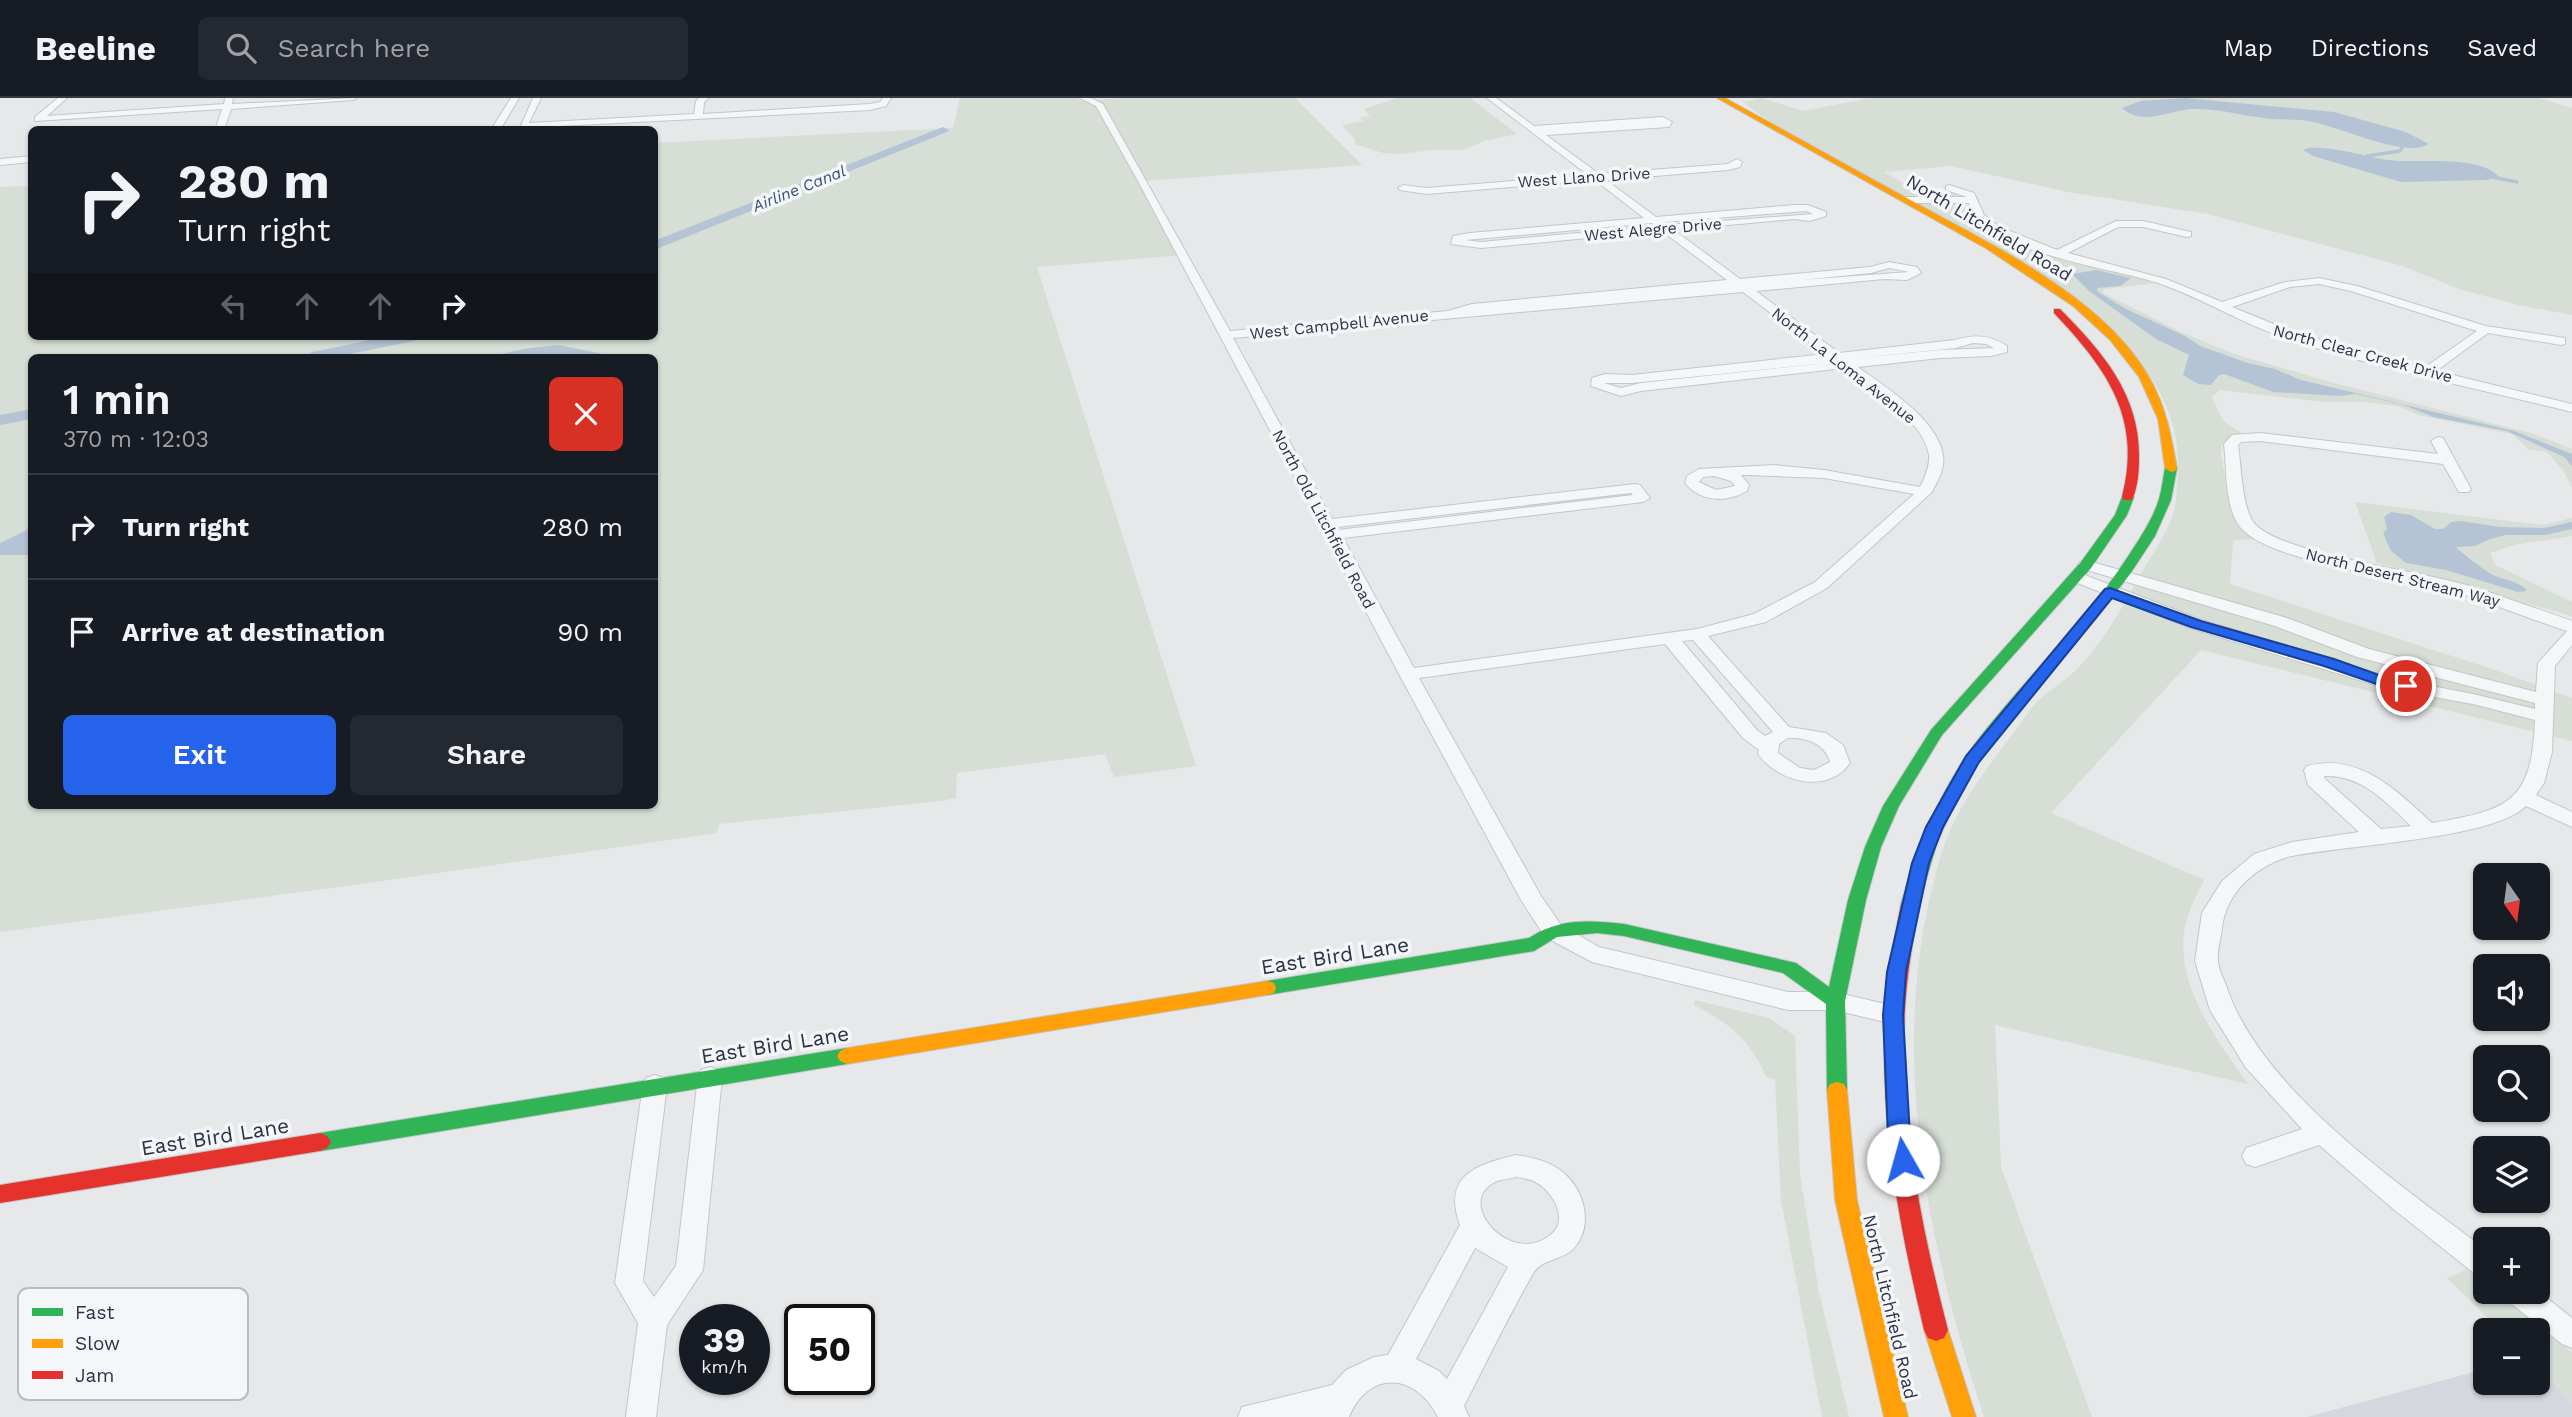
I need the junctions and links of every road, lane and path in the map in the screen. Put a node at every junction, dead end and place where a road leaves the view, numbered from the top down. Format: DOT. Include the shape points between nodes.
graph roads {
  1 [pos="63,98"];
  2 [pos="352,98"];
  3 [pos="515,98"];
  4 [pos="537,98"];
  5 [pos="705,98"];
  6 [pos="887,98"];
  7 [pos="1492,98"];
  8 [pos="1700,98"];
  9 [pos="1720,98"];
  10 [pos="1094,100"];
  11 [pos="228,101"];
  12 [pos="698,117"];
  13 [pos="222,126"];
  14 [pos="498,126"];
  15 [pos="523,126"];
  16 [pos="548,126"];
  17 [pos="1604,126"];
  18 [pos="1535,131"];
  19 [pos="28,159"];
  20 [pos="0,162"];
  21 [pos="1668,168"];
  22 [pos="1590,174"];
  23 [pos="1494,181"];
  24 [pos="1949,188"];
  25 [pos="1905,200"];
  26 [pos="1973,200"];
  27 [pos="1742,218"];
  28 [pos="1659,225"];
  29 [pos="1556,234"];
  30 [pos="2187,234"];
  31 [pos="2059,253"];
  32 [pos="1829,278"];
  33 [pos="1742,286"];
  34 [pos="2223,306"];
  35 [pos="2484,329"];
  36 [pos="1225,335"];
  37 [pos="2561,341"];
  38 [pos="1934,351"];
  39 [pos="1841,360"];
  40 [pos="2428,371"];
  41 [pos="1717,374"];
  42 [pos="2572,408"];
  43 [pos="2438,441"];
  44 [pos="2449,460"];
  45 [pos="1723,473"];
  46 [pos="1814,477"];
  47 [pos="1740,481"];
  48 [pos="2464,489"];
  49 [pos="1925,492"];
  50 [pos="1551,503"];
  51 [pos="1913,503"];
  52 [pos="1329,529"];
  53 [pos="2081,571"];
  54 [pos="2121,575"];
  55 [pos="2110,592"];
  56 [pos="2572,627"];
  57 [pos="1697,635"];
  58 [pos="2572,635"];
  59 [pos="1670,638"];
  60 [pos="2363,653"];
  61 [pos="2424,667"];
  62 [pos="2357,672"];
  63 [pos="1408,674"];
  64 [pos="2421,688"];
  65 [pos="2543,708"];
  66 [pos="1784,733"];
  67 [pos="1767,747"];
  68 [pos="2524,797"];
  69 [pos="2572,820"];
  70 [pos="2429,831"];
  71 [pos="2377,837"];
  72 [pos="1553,931"];
  73 [pos="1835,1001"];
  74 [pos="1893,1015"];
  75 [pos="710,1077"];
  76 [pos="655,1086"];
  77 [pos="2323,1133"];
  78 [pos="2255,1156"];
  79 [pos="0,1194"];
  80 [pos="1472,1228"];
  81 [pos="2473,1255"];
  82 [pos="1528,1257"];
  83 [pos="2533,1304"];
  84 [pos="653,1321"];
  85 [pos="2572,1335"];
  86 [pos="1395,1368"];
  87 [pos="1337,1407"];
  88 [pos="1452,1410"];
  89 [pos="641,1417"];
  90 [pos="1253,1417"];
  91 [pos="1896,1417"];
  92 [pos="1964,1417"];
  1 -- 11 [label="street" via="38,118"];
  2 -- 11 [label="street"];
  3 -- 14 [label="street"];
  4 -- 15 [label="street"];
  5 -- 12 [label="street" via="700,101"];
  6 -- 12 [label="street" via="874,106"];
  7 -- 18 [label="street, North La Loma Avenue"];
  8 -- 53 [label="main road, North Litchfield Road" via="2009,274 2062,315 2090,345 2123,394 2135,443 2134,469 2121,515"];
  9 -- 25 [label="main road, North Litchfield Road"];
  10 -- 36 [label="street, North Old Litchfield Road"];
  11 -- 13 [label="street"];
  12 -- 16 [label="street"];
  17 -- 17 [label="street" via="1669,124 1663,120"];
  17 -- 18 [label="street"];
  18 -- 22 [label="street, North La Loma Avenue"];
  19 -- 20 [label="street"];
  21 -- 21 [label="street, West Llano Drive" via="1738,164 1725,160"];
  21 -- 22 [label="street, West Llano Drive"];
  22 -- 23 [label="street, West Llano Drive"];
  22 -- 28 [label="street, North La Loma Avenue"];
  23 -- 23 [label="street, West Llano Drive" via="1416,183 1403,188 1415,191"];
  24 -- 26 [label="street, North Clear Creek Drive" via="1971,195"];
  25 -- 26 [label="street"];
  25 -- 54 [label="main road, North Litchfield Road" via="2059,291 2101,326 2141,374 2164,426 2171,481 2150,536"];
  26 -- 31 [label="street, North Clear Creek Drive" via="1982,219 2002,232"];
  27 -- 27 [label="street, West Alegre Drive" via="1809,218 1822,214 1808,208"];
  27 -- 28 [label="street, West Alegre Drive"];
  28 -- 29 [label="street, West Alegre Drive"];
  28 -- 33 [label="street, North La Loma Avenue"];
  29 -- 29 [label="street, West Alegre Drive" via="1470,236 1455,242 1481,245"];
  30 -- 31 [label="street" via="2143,224 2116,224"];
  31 -- 34 [label="street, North Clear Creek Drive" via="2158,280"];
  32 -- 32 [label="street, West Campbell Avenue" via="1907,277 1915,273 1889,265"];
  32 -- 33 [label="street, West Campbell Avenue"];
  33 -- 36 [label="street, West Campbell Avenue"];
  33 -- 39 [label="street, North La Loma Avenue"];
  34 -- 35 [label="street" via="2289,284 2319,281"];
  34 -- 40 [label="street, North Clear Creek Drive" via="2286,334"];
  35 -- 37 [label="street"];
  35 -- 40 [label="street"];
  36 -- 52 [label="street, North Old Litchfield Road"];
  38 -- 39 [label="street"];
  39 -- 41 [label="street"];
  39 -- 49 [label="street, North La Loma Avenue" via="1906,409 1930,438 1935,471"];
  40 -- 42 [label="street, North Clear Creek Drive"];
  41 -- 41 [label="street" via="1605,378 1597,381 1598,386 1621,392"];
  43 -- 44 [label="street"];
  44 -- 48 [label="street"];
  44 -- 56 [label="street, North Desert Stream Way" via="2260,437 2237,438 2231,444 2239,506 2247,525 2265,537 2317,558 2460,588"];
  45 -- 46 [label="street" via="1749,470"];
  45 -- 47 [label="street"];
  45 -- 47 [label="street" via="1699,473 1692,483 1708,493 1725,495 1738,492"];
  46 -- 47 [label="street"];
  46 -- 49 [label="street"];
  46 -- 51 [label="street"];
  49 -- 51 [label="street, North La Loma Avenue"];
  50 -- 50 [label="street" via="1643,498 1635,488"];
  50 -- 52 [label="street"];
  51 -- 57 [label="street, North La Loma Avenue" via="1821,585 1760,618"];
  52 -- 63 [label="street, North Old Litchfield Road"];
  53 -- 54 [label="street"];
  53 -- 55 [label="street"];
  53 -- 73 [label="main road, North Litchfield Road" via="1936,733 1891,806 1857,900"];
  54 -- 55 [label="main road, North Litchfield Road"];
  54 -- 60 [label="street" via="2281,622"];
  55 -- 62 [label="street" via="2196,624"];
  55 -- 74 [label="main road, North Litchfield Road" via="1972,760 1935,827 1921,863 1896,972"];
  57 -- 59 [label="street, North La Loma Avenue"];
  57 -- 66 [label="street"];
  58 -- 65 [label="street" via="2547,663"];
  59 -- 63 [label="street, North La Loma Avenue"];
  59 -- 67 [label="street" via="1750,734"];
  60 -- 61 [label="street"];
  60 -- 62 [label="street"];
  61 -- 64 [label="street"];
  61 -- 65 [label="street"];
  62 -- 64 [label="street" via="2390,684"];
  63 -- 72 [label="street, North Old Litchfield Road"];
  64 -- 65 [label="street"];
  65 -- 68 [label="street" via="2542,765"];
  66 -- 67 [label="street"];
  66 -- 67 [label="street" via="1807,734 1829,743 1840,763 1828,774 1793,773 1774,761"];
  68 -- 69 [label="street"];
  68 -- 70 [label="street" via="2512,808 2487,818"];
  70 -- 71 [label="street"];
  70 -- 71 [label="street" via="2358,773 2333,767 2314,770 2315,781"];
  71 -- 77 [label="street" via="2271,855 2239,875 2220,898 2205,932 2206,965 2219,1005 2244,1048"];
  72 -- 73 [label="street, North Old Litchfield Road" via="1592,954 1788,1001"];
  72 -- 73 [label="main road, North Old Litchfield Road" via="1597,926 1624,930 1789,968"];
  72 -- 75 [label="main road, East Bird Lane" via="1534,944 1490,952"];
  73 -- 74 [label="street, North Old Litchfield Road"];
  73 -- 91 [label="main road, North Litchfield Road" via="1836,1096 1846,1200"];
  74 -- 92 [label="main road, North Litchfield Road" via="1899,1136 1918,1249 1936,1331"];
  75 -- 76 [label="main road, East Bird Lane"];
  75 -- 84 [label="street" via="689,1270"];
  76 -- 79 [label="main road, East Bird Lane"];
  76 -- 84 [label="street" via="629,1283"];
  77 -- 78 [label="street"];
  77 -- 81 [label="street"];
  80 -- 82 [label="street" via="1495,1250"];
  80 -- 82 [label="street" via="1466,1198 1484,1174 1516,1166 1550,1177 1571,1203 1570,1233 1546,1254"];
  80 -- 86 [label="street"];
  82 -- 88 [label="street"];
  83 -- 85 [label="street"];
  84 -- 89 [label="street"];
  86 -- 87 [label="street" via="1363,1374 1349,1384"];
  86 -- 88 [label="street" via="1427,1378"];
  87 -- 90 [label="street"];
}
